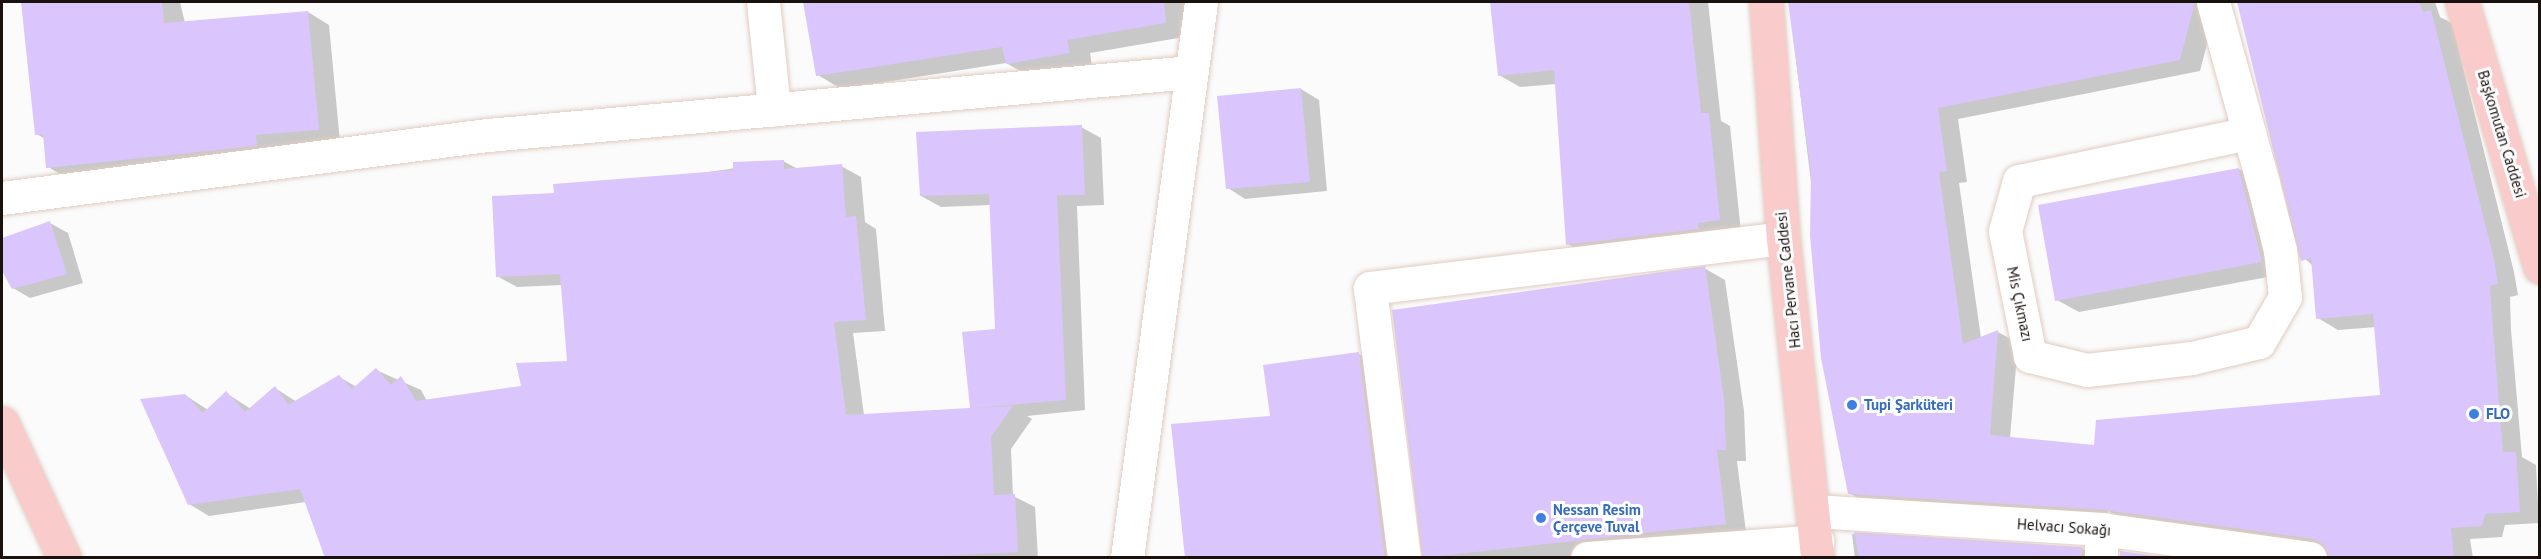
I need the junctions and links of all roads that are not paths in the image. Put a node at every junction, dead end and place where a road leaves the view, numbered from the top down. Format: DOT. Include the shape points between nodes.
graph roads {
  1 [pos="763,2"];
  2 [pos="1201,2"];
  3 [pos="1766,2"];
  4 [pos="2213,2"];
  5 [pos="2462,2"];
  6 [pos="1191,72"];
  7 [pos="774,110"];
  8 [pos="2249,133"];
  9 [pos="2,198"];
  10 [pos="1783,238"];
  11 [pos="2540,267"];
  12 [pos="2,423"];
  13 [pos="1816,536"];
  14 [pos="2101,543"];
  15 [pos="64,558"];
  16 [pos="1127,558"];
  17 [pos="1404,558"];
  18 [pos="1587,558"];
  19 [pos="2310,558"];
  1 -- 7 [label="street"];
  2 -- 6 [label="street"];
  3 -- 10 [label="main road, Hacı Pervane Caddesi"];
  4 -- 8 [label="street, Mis Çıkmazı"];
  5 -- 11 [label="main road, Başkomutan Caddesi"];
  6 -- 7 [label="street"];
  6 -- 16 [label="street"];
  7 -- 9 [label="street" via="488,135"];
  8 -- 8 [label="street, Mis Çıkmazı" via="2280,250 2285,297 2259,342 2192,358 2087,370 2030,356 2005,231 2019,181"];
  10 -- 13 [label="main road, Hacı Pervane Caddesi"];
  10 -- 17 [label="street" via="1370,288"];
  12 -- 15 [label="main road"];
  13 -- 14 [label="street, Helvacı Sokağı"];
  13 -- 18 [label="street, Helvacı Sokağı"];
  14 -- 19 [label="street, Helvacı Sokağı"];
}
